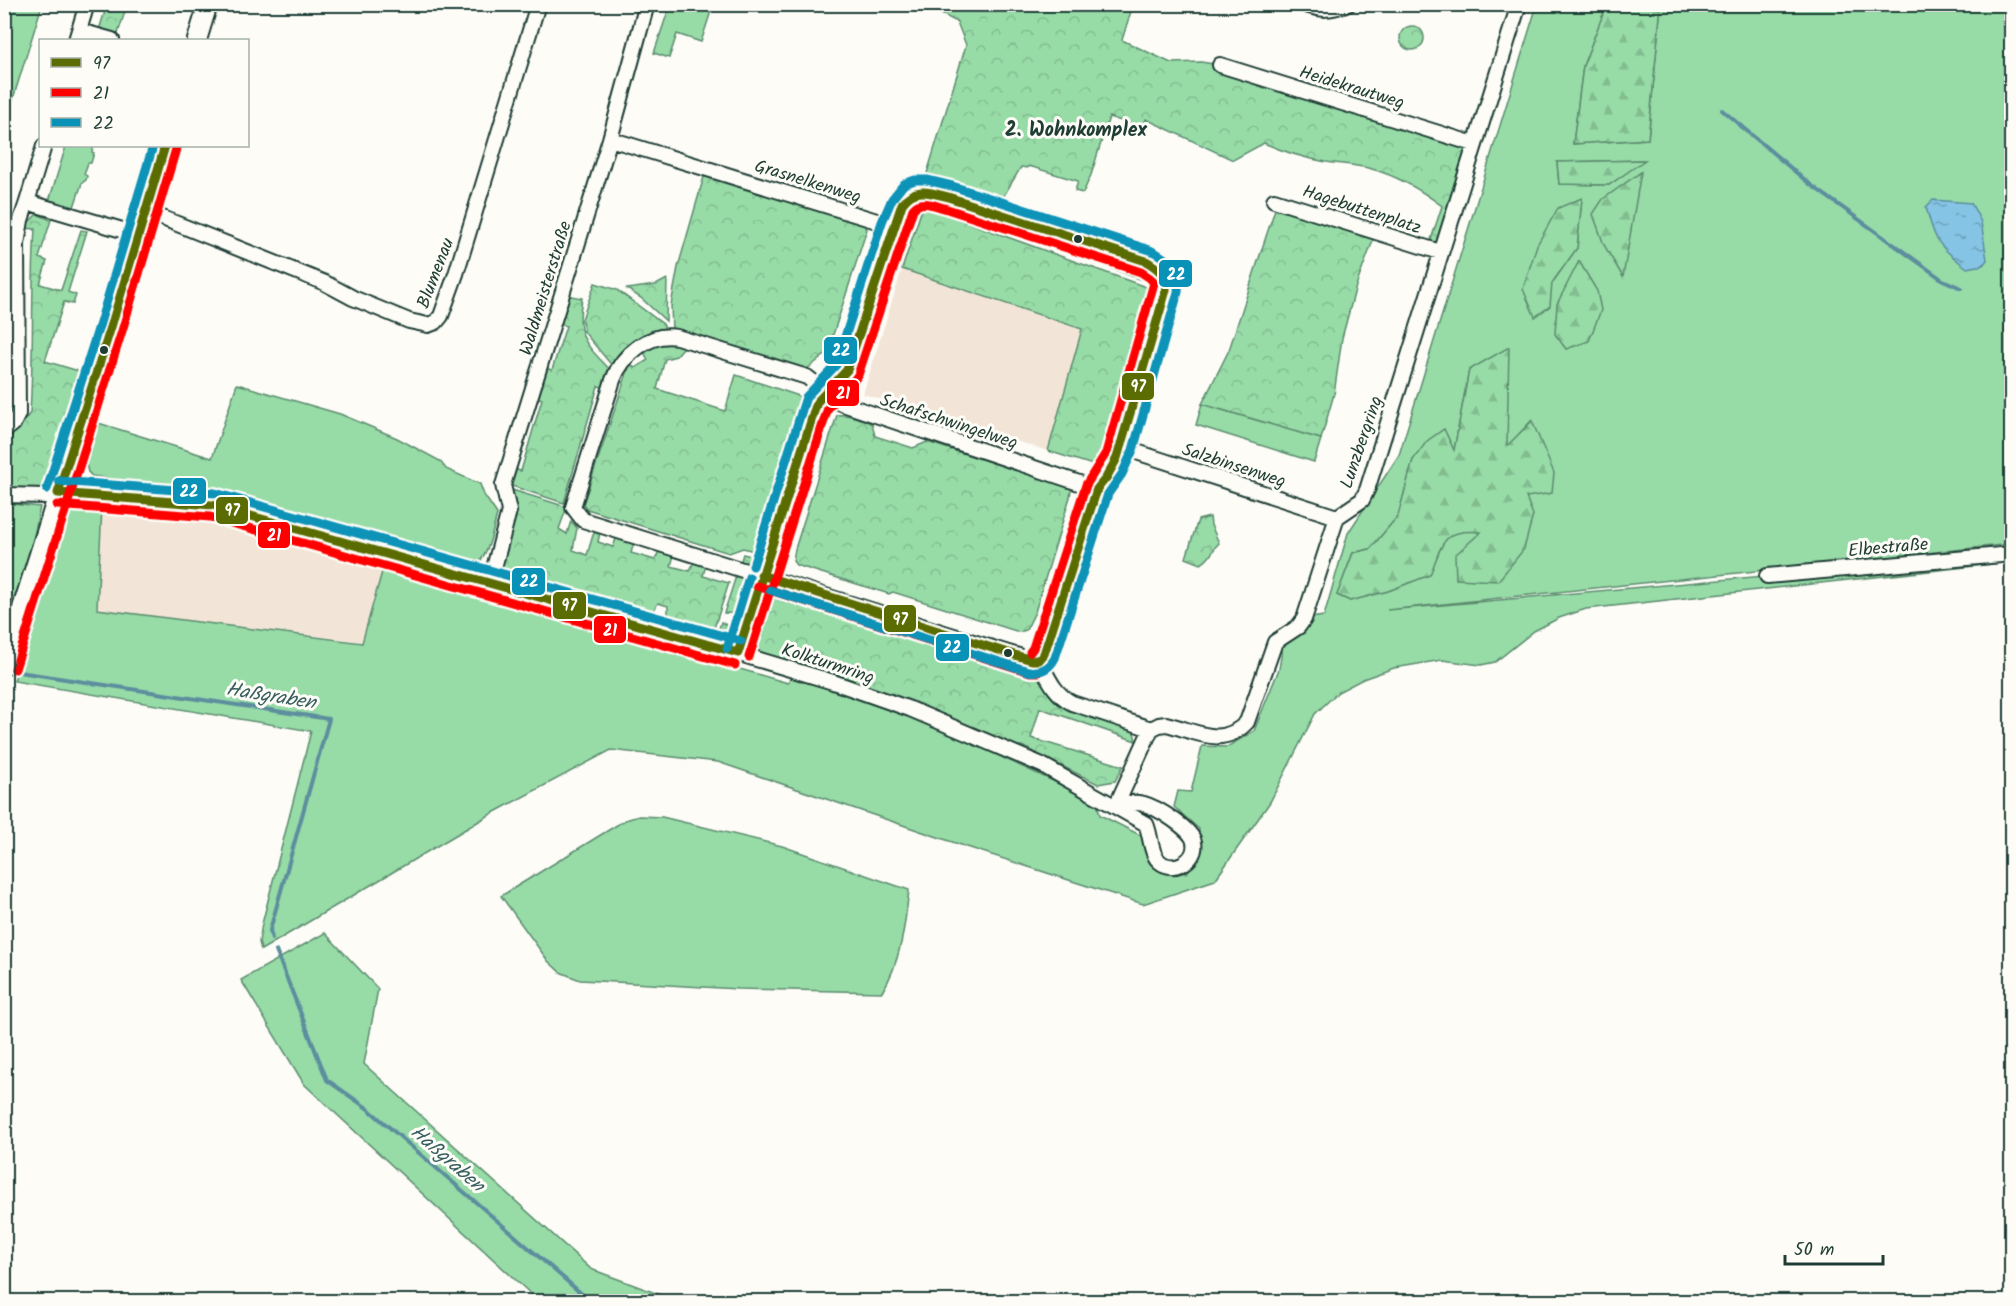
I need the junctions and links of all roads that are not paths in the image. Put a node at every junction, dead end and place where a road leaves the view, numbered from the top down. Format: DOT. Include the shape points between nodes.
graph roads {
  1 [pos="87,4"];
  2 [pos="208,4"];
  3 [pos="538,4"];
  4 [pos="647,4"];
  5 [pos="1304,4"];
  6 [pos="1348,4"];
  7 [pos="1519,4"];
  8 [pos="78,36"];
  9 [pos="104,39"];
  10 [pos="197,39"];
  11 [pos="1220,65"];
  12 [pos="609,139"];
  13 [pos="1474,144"];
  14 [pos="44,147"];
  15 [pos="165,147"];
  16 [pos="1274,200"];
  17 [pos="27,202"];
  18 [pos="145,211"];
  19 [pos="893,226"];
  20 [pos="139,235"];
  21 [pos="1440,252"];
  22 [pos="825,392"];
  23 [pos="9,427"];
  24 [pos="1121,447"];
  25 [pos="1097,489"];
  26 [pos="58,494"];
  27 [pos="4,495"];
  28 [pos="1337,517"];
  29 [pos="2012,554"];
  30 [pos="761,575"];
  31 [pos="1767,576"];
  32 [pos="490,583"];
  33 [pos="738,654"];
  34 [pos="1039,660"];
  35 [pos="4,665"];
  36 [pos="1151,729"];
  37 [pos="1116,806"];
  1 -- 8 [label="street"];
  2 -- 10 [label="street"];
  3 -- 18 [label="street, Blumenau" via="456,274 436,322 422,325 409,321"];
  4 -- 12 [label="street, Waldmeisterstraße"];
  5 -- 6 [label="street" via="1331,10"];
  7 -- 13 [label="street, Lunzbergring"];
  8 -- 9 [label="street"];
  11 -- 13 [label="street, Heidekrautweg"];
  12 -- 19 [label="street, Grasnelkenweg"];
  12 -- 32 [label="street, Waldmeisterstraße" via="503,485 508,511"];
  13 -- 21 [label="street, Lunzbergring"];
  14 -- 17 [label="street"];
  15 -- 18 [label="street"];
  16 -- 21 [label="street, Hagebuttenplatz"];
  17 -- 20 [label="street"];
  17 -- 23 [label="street" via="16,244 18,414"];
  18 -- 20 [label="street"];
  19 -- 22 [label="street" via="847,370"];
  19 -- 24 [label="street" via="904,199 922,190 1158,267 1165,276 1166,291"];
  20 -- 26 [label="street"];
  21 -- 28 [label="street, Lunzbergring" via="1367,490 1362,500"];
  22 -- 25 [label="street, Schafschwingelweg" via="846,405"];
  22 -- 30 [label="street" via="817,402"];
  22 -- 30 [label="street, Schafschwingelweg" via="807,377 665,335 648,341 622,360 613,380 573,507 583,520"];
  24 -- 25 [label="street"];
  24 -- 28 [label="street, Salzbinsenweg"];
  25 -- 34 [label="street"];
  26 -- 27 [label="street, Kolkturmring"];
  26 -- 32 [label="street, Kolkturmring" via="212,505"];
  26 -- 35 [label="street"];
  28 -- 36 [label="street" via="1307,613 1298,627 1275,642 1247,722 1229,735 1216,737 1166,724"];
  29 -- 31 [label="street, Elbestraße"];
  30 -- 33 [label="street"];
  30 -- 34 [label="street"];
  32 -- 33 [label="street, Kolkturmring"];
  33 -- 37 [label="street, Kolkturmring" via="910,709 1042,765"];
  34 -- 36 [label="street" via="1060,697"];
  36 -- 37 [label="street"];
  37 -- 37 [label="street, Kolkturmring" via="1146,824 1155,857 1163,864 1180,866 1190,858 1194,840 1185,828 1145,804"];
}
